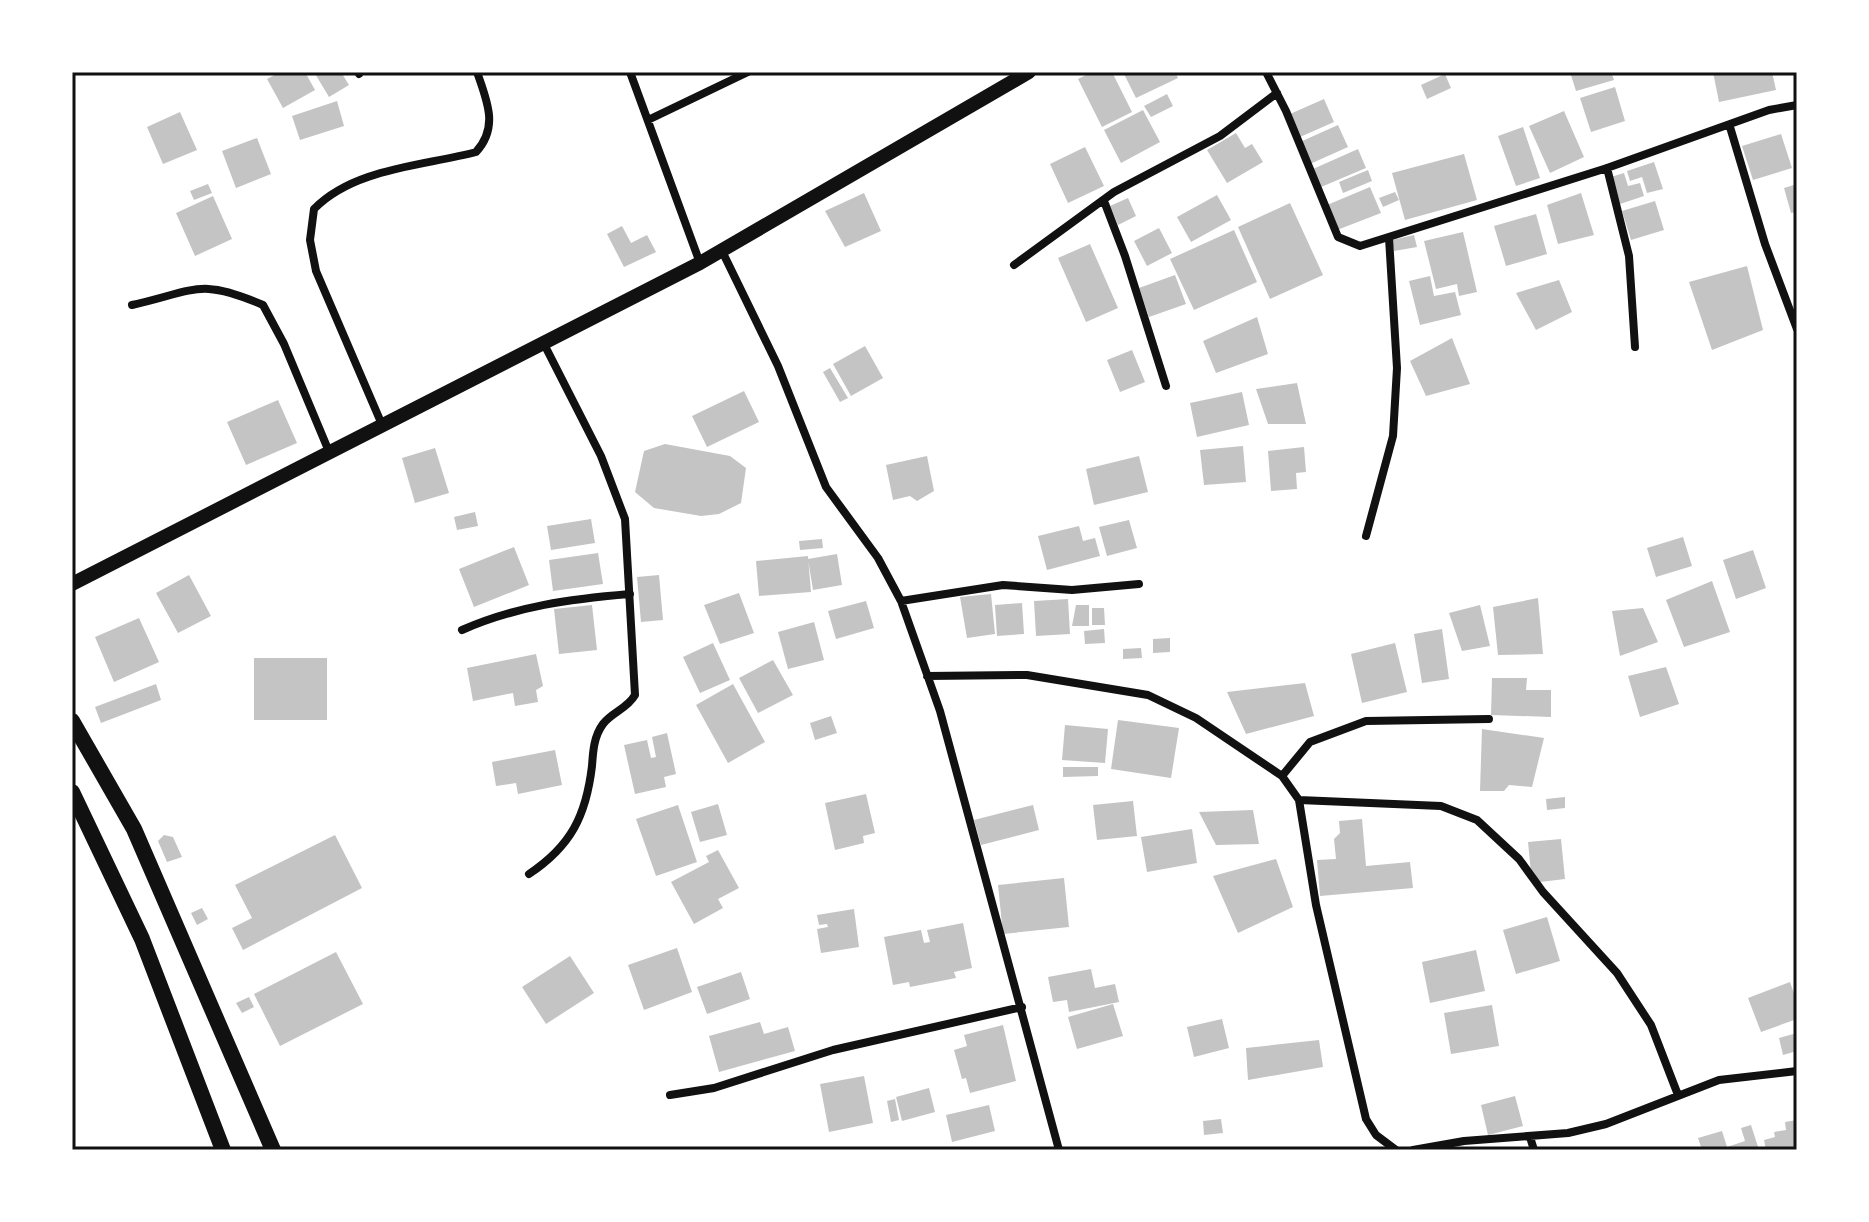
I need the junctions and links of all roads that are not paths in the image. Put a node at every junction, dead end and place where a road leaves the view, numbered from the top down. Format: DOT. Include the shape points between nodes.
graph roads {
  1 [pos="477,72"];
  2 [pos="630,72"];
  3 [pos="748,72"];
  4 [pos="1029,72"];
  5 [pos="1266,72"];
  6 [pos="1277,93"];
  7 [pos="1797,105"];
  8 [pos="648,120"];
  9 [pos="1730,127"];
  10 [pos="1607,168"];
  11 [pos="1104,201"];
  12 [pos="1389,238"];
  13 [pos="722,251"];
  14 [pos="700,263"];
  15 [pos="1014,265"];
  16 [pos="132,305"];
  17 [pos="1797,329"];
  18 [pos="544,344"];
  19 [pos="1635,347"];
  20 [pos="1166,386"];
  21 [pos="383,427"];
  22 [pos="330,454"];
  23 [pos="1366,536"];
  24 [pos="72,584"];
  25 [pos="1139,584"];
  26 [pos="630,594"];
  27 [pos="901,601"];
  28 [pos="462,630"];
  29 [pos="927,676"];
  30 [pos="1489,719"];
  31 [pos="72,721"];
  32 [pos="1282,776"];
  33 [pos="72,792"];
  34 [pos="1299,800"];
  35 [pos="529,874"];
  36 [pos="1022,1007"];
  37 [pos="1797,1071"];
  38 [pos="670,1095"];
  39 [pos="1678,1095"];
  40 [pos="1530,1137"];
  41 [pos="223,1150"];
  42 [pos="273,1150"];
  43 [pos="1059,1150"];
  44 [pos="1396,1150"];
  45 [pos="1413,1150"];
  46 [pos="1534,1150"];
  1 -- 21 [label="street" via="491,127 476,152 382,173 335,190 314,209 310,240 316,271"];
  2 -- 8 [label="street"];
  3 -- 8 [label="street"];
  4 -- 13 [label="street"];
  5 -- 6 [label="street"];
  6 -- 11 [label="street" via="1220,136 1136,178"];
  6 -- 12 [label="street" via="1338,237 1360,246"];
  7 -- 9 [label="street"];
  8 -- 14 [label="street"];
  9 -- 10 [label="street"];
  9 -- 17 [label="street"];
  10 -- 12 [label="street"];
  10 -- 19 [label="street" via="1629,256"];
  11 -- 15 [label="street"];
  11 -- 20 [label="street"];
  12 -- 23 [label="street" via="1397,368 1393,436"];
  13 -- 14 [label="street"];
  13 -- 27 [label="street" via="785,380 826,487 878,558"];
  14 -- 18 [label="street"];
  16 -- 22 [label="street" via="195,287 216,287 263,305"];
  18 -- 21 [label="street"];
  18 -- 26 [label="street" via="601,456 625,519"];
  21 -- 22 [label="street"];
  22 -- 24 [label="street"];
  25 -- 27 [label="street" via="1072,590 1003,585"];
  26 -- 28 [label="street" via="504,612"];
  26 -- 35 [label="street" via="635,695 603,724 593,746 586,799 569,839"];
  27 -- 29 [label="street"];
  29 -- 32 [label="street" via="1027,675 1148,695 1196,718"];
  29 -- 36 [label="street"];
  30 -- 32 [label="street" via="1366,721 1310,742"];
  31 -- 42 [label="main road" via="134,829"];
  32 -- 34 [label="street"];
  33 -- 41 [label="main road" via="142,939"];
  34 -- 39 [label="street" via="1441,806 1477,820 1519,859 1617,973 1651,1025"];
  34 -- 44 [label="street" via="1316,905 1366,1119"];
  36 -- 38 [label="street" via="833,1050 714,1088"];
  36 -- 43 [label="street"];
  37 -- 39 [label="street" via="1739,1076"];
  39 -- 40 [label="street" via="1606,1124"];
  40 -- 45 [label="street"];
  40 -- 46 [label="street"];
}
